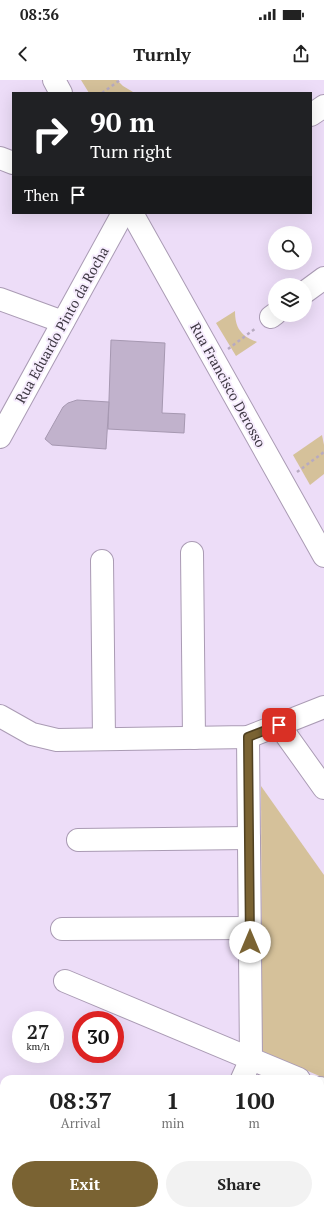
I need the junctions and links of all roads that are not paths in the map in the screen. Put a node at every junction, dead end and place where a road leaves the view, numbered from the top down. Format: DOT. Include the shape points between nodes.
graph roads {
  1 [pos="54,80"];
  2 [pos="60,92"];
  3 [pos="324,106"];
  4 [pos="312,114"];
  5 [pos="0,158"];
  6 [pos="12,163"];
  7 [pos="123,214"];
  8 [pos="133,214"];
  9 [pos="324,278"];
  10 [pos="312,287"];
  11 [pos="0,299"];
  12 [pos="63,322"];
  13 [pos="0,437"];
  14 [pos="192,553"];
  15 [pos="324,556"];
  16 [pos="102,561"];
  17 [pos="324,707"];
  18 [pos="1,719"];
  19 [pos="279,725"];
  20 [pos="248,737"];
  21 [pos="194,738"];
  22 [pos="104,740"];
  23 [pos="324,788"];
  24 [pos="249,838"];
  25 [pos="78,840"];
  26 [pos="250,928"];
  27 [pos="62,929"];
  28 [pos="65,981"];
  29 [pos="251,1059"];
  30 [pos="244,1075"];
  31 [pos="289,1075"];
  1 -- 2 [label="street"];
  3 -- 4 [label="street"];
  5 -- 6 [label="street"];
  7 -- 12 [label="street, Rua Eduardo Pinto da Rocha"];
  8 -- 15 [label="street, Rua Francisco Derosso"];
  9 -- 10 [label="street"];
  11 -- 12 [label="street"];
  12 -- 13 [label="street, Rua Eduardo Pinto da Rocha"];
  14 -- 21 [label="street"];
  16 -- 22 [label="street"];
  17 -- 19 [label="street"];
  18 -- 22 [label="street" via="44,738"];
  19 -- 20 [label="street"];
  19 -- 23 [label="street"];
  20 -- 21 [label="street"];
  20 -- 24 [label="street"];
  21 -- 22 [label="street"];
  24 -- 25 [label="street"];
  24 -- 26 [label="street"];
  26 -- 27 [label="street"];
  26 -- 29 [label="street"];
  28 -- 29 [label="street"];
  29 -- 30 [label="street"];
  29 -- 31 [label="street"];
}
